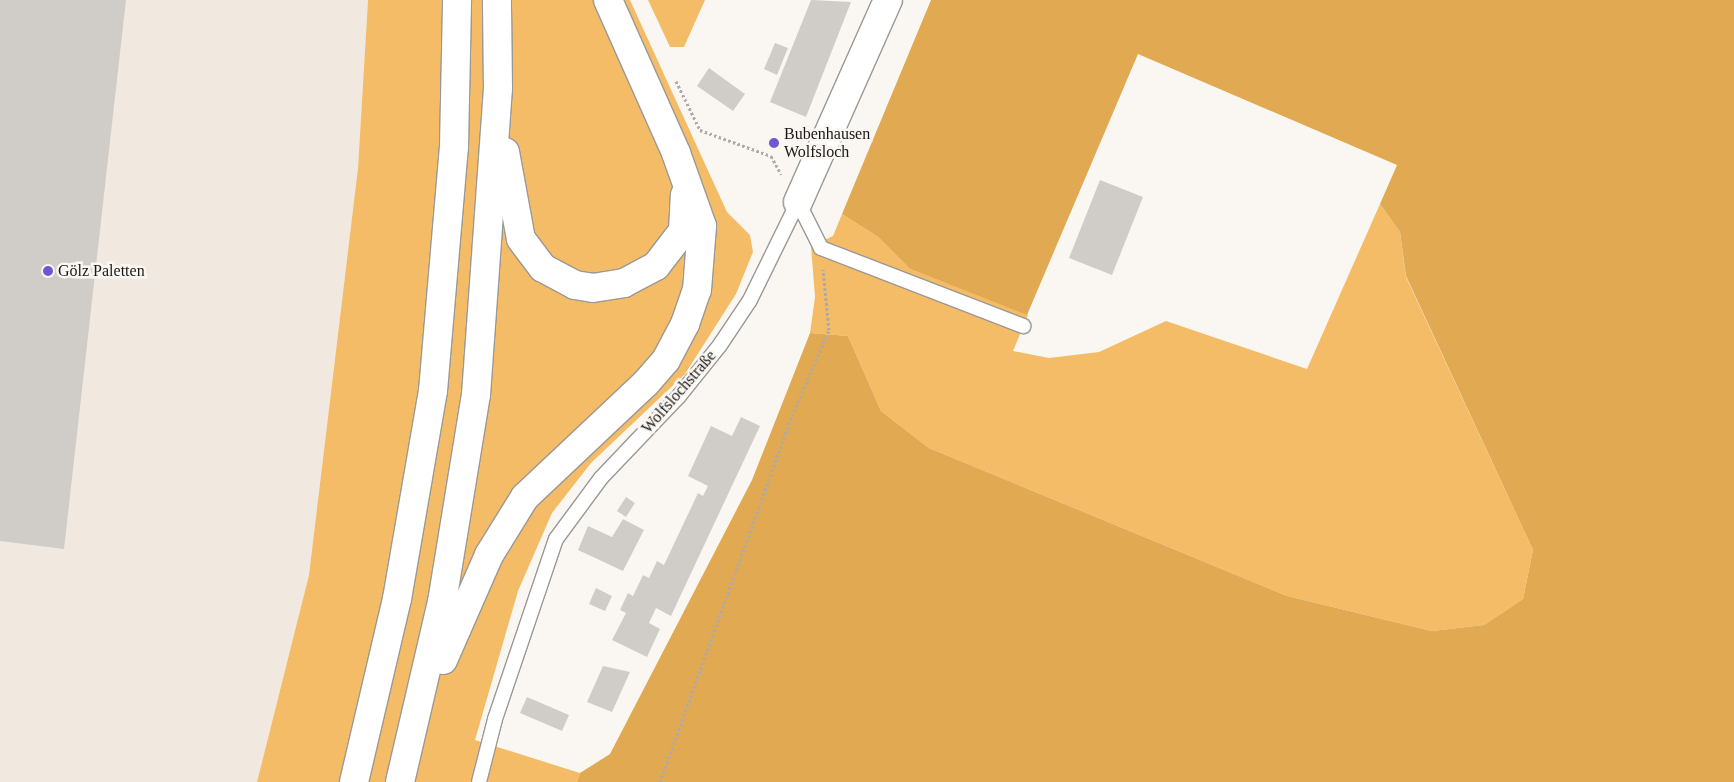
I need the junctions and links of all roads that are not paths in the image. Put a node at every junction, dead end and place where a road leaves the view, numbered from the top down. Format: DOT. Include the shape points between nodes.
graph roads {
  1 [pos="456,0"];
  2 [pos="497,0"];
  3 [pos="608,0"];
  4 [pos="888,0"];
  5 [pos="498,88"];
  6 [pos="676,153"];
  7 [pos="798,202"];
  8 [pos="1023,326"];
  9 [pos="416,726"];
  10 [pos="354,782"];
  11 [pos="400,782"];
  12 [pos="479,782"];
  1 -- 10 [label="main road" via="454,147 433,391 397,599"];
  2 -- 5 [label="main road"];
  3 -- 6 [label="main road"];
  4 -- 7 [label="main road, Wolfslochstraße"];
  5 -- 6 [label="main road" via="515,223 530,254 557,279 593,288 624,283 656,266 671,251 683,231 687,207"];
  5 -- 9 [label="main road" via="476,395 442,602"];
  6 -- 9 [label="main road" via="702,226 697,290 685,324 646,383 525,497 481,572"];
  7 -- 8 [label="lane" via="821,248"];
  7 -- 12 [label="lane, Wolfslochstraße" via="750,300 720,345 680,396 601,478 556,539 535,592"];
  9 -- 11 [label="main road"];
}
